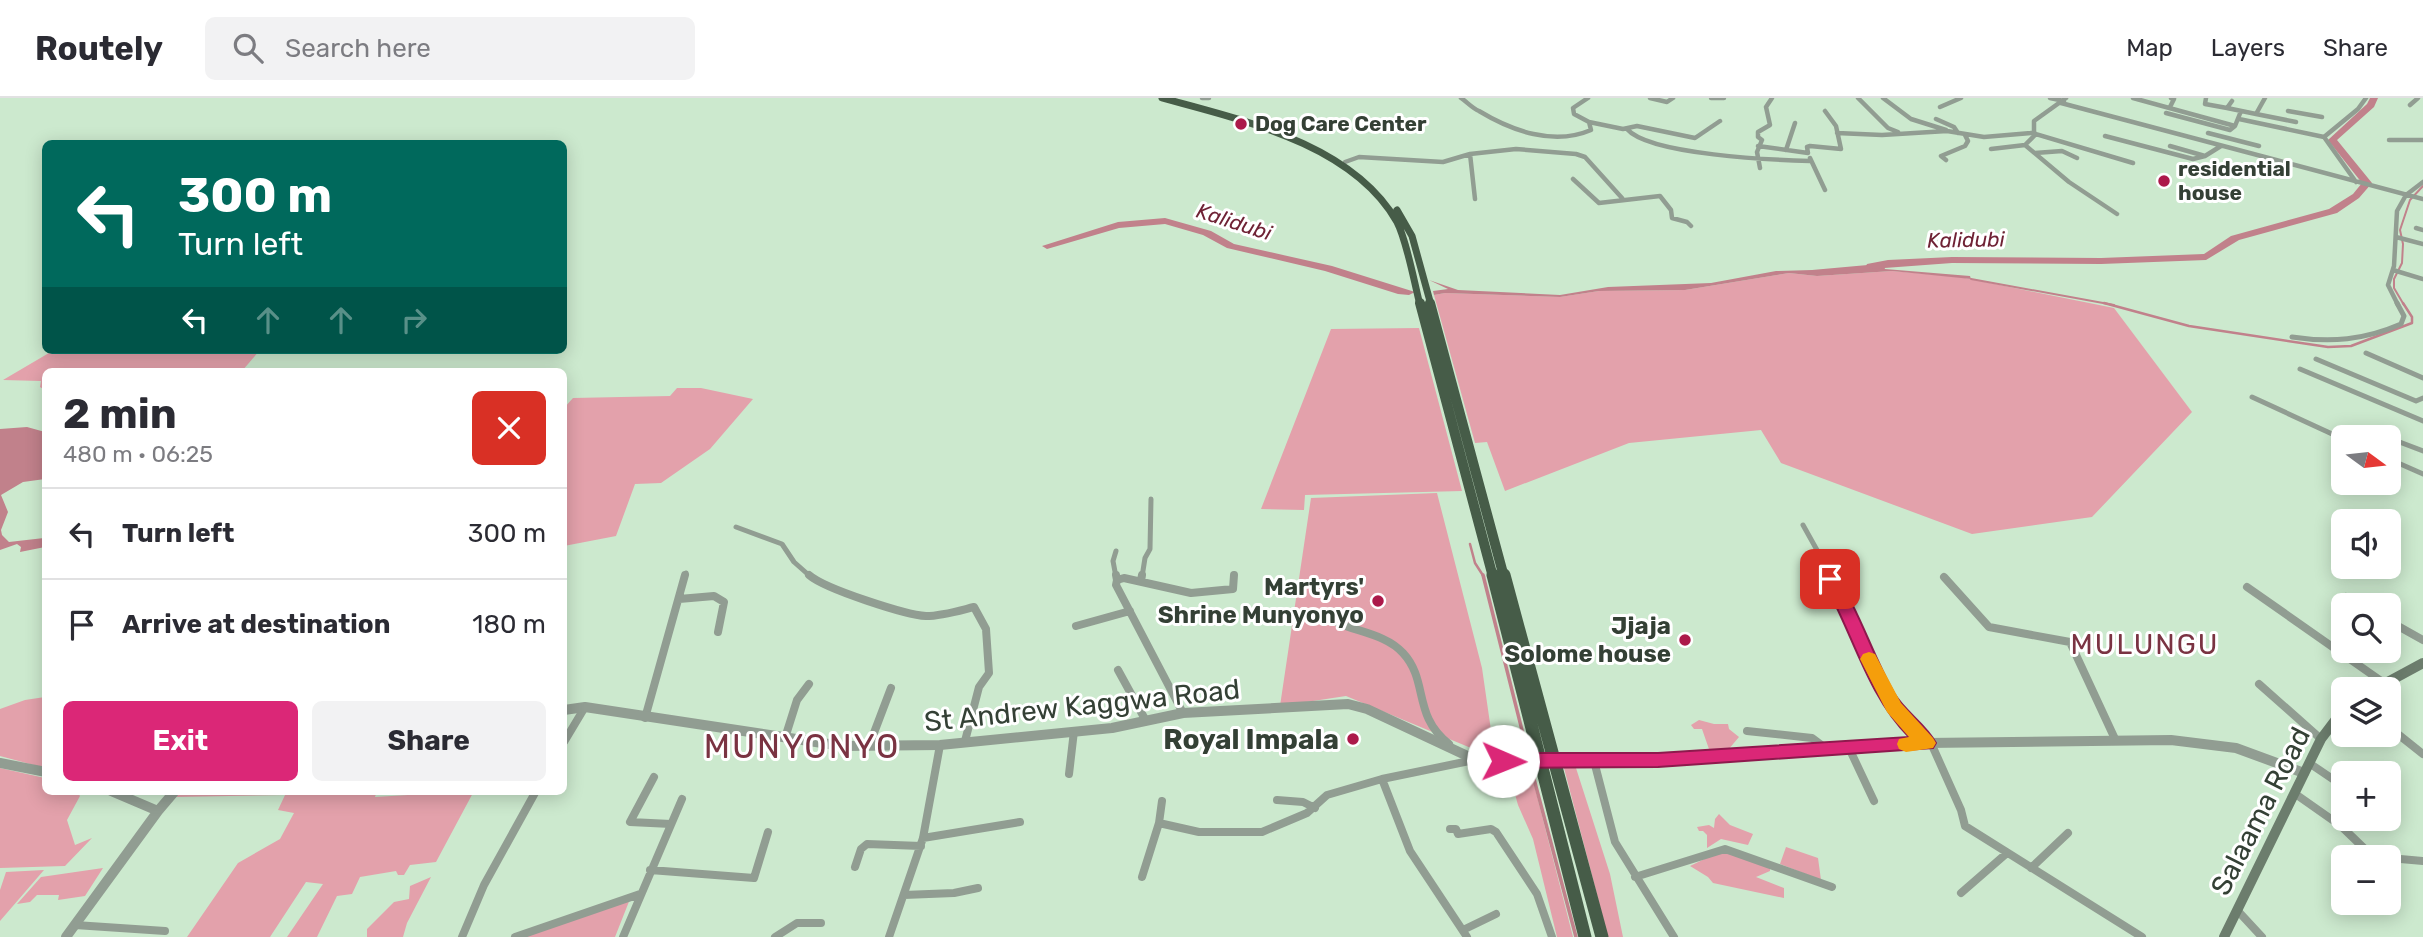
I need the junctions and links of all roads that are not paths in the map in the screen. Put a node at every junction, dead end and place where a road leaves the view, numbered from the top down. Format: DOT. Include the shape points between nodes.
graph roads {
  1 [pos="1162,98"];
  2 [pos="1174,98"];
  3 [pos="1202,98"];
  4 [pos="1209,98"];
  5 [pos="1461,98"];
  6 [pos="1588,98"];
  7 [pos="1650,98"];
  8 [pos="1673,98"];
  9 [pos="1711,98"];
  10 [pos="1724,98"];
  11 [pos="1772,98"];
  12 [pos="1858,98"];
  13 [pos="1883,98"];
  14 [pos="1961,98"];
  15 [pos="2050,98"];
  16 [pos="2133,98"];
  17 [pos="2171,98"];
  18 [pos="2206,98"];
  19 [pos="2264,98"];
  20 [pos="2366,98"];
  21 [pos="2418,98"];
  22 [pos="2064,101"];
  23 [pos="2232,101"];
  24 [pos="2410,105"];
  25 [pos="1940,107"];
  26 [pos="2170,107"];
  27 [pos="2228,108"];
  28 [pos="1825,111"];
  29 [pos="2241,111"];
  30 [pos="2166,113"];
  31 [pos="2256,114"];
  32 [pos="2322,117"];
  33 [pos="1936,119"];
  34 [pos="2239,119"];
  35 [pos="2283,119"];
  36 [pos="1720,121"];
  37 [pos="1589,122"];
  38 [pos="2296,122"];
  39 [pos="1795,123"];
  40 [pos="2235,126"];
  41 [pos="2217,127"];
  42 [pos="1627,129"];
  43 [pos="1952,132"];
  44 [pos="1837,133"];
  45 [pos="1900,133"];
  46 [pos="1958,133"];
  47 [pos="2034,133"];
  48 [pos="2208,133"];
  49 [pos="1965,135"];
  50 [pos="2105,136"];
  51 [pos="2324,137"];
  52 [pos="2198,140"];
  53 [pos="2389,140"];
  54 [pos="2423,140"];
  55 [pos="2025,145"];
  56 [pos="1758,146"];
  57 [pos="2170,146"];
  58 [pos="2221,146"];
  59 [pos="2259,146"];
  60 [pos="1991,149"];
  61 [pos="1786,150"];
  62 [pos="1808,153"];
  63 [pos="2035,153"];
  64 [pos="1470,154"];
  65 [pos="2205,156"];
  66 [pos="2077,158"];
  67 [pos="1759,159"];
  68 [pos="1946,160"];
  69 [pos="1345,162"];
  70 [pos="1811,162"];
  71 [pos="2133,163"];
  72 [pos="1760,168"];
  73 [pos="1573,179"];
  74 [pos="2423,182"];
  75 [pos="2358,183"];
  76 [pos="1825,190"];
  77 [pos="2408,195"];
  78 [pos="1622,198"];
  79 [pos="1475,199"];
  80 [pos="2421,199"];
  81 [pos="2117,214"];
  82 [pos="1691,226"];
  83 [pos="2416,228"];
  84 [pos="2423,230"];
  85 [pos="1408,237"];
  86 [pos="2398,238"];
  87 [pos="2423,244"];
  88 [pos="2394,270"];
  89 [pos="2423,279"];
  90 [pos="2292,337"];
  91 [pos="2367,353"];
  92 [pos="2316,359"];
  93 [pos="2300,369"];
  94 [pos="2423,378"];
  95 [pos="2252,397"];
  96 [pos="2423,398"];
  97 [pos="2423,421"];
  98 [pos="2331,433"];
  99 [pos="2401,443"];
  100 [pos="1464,444"];
  101 [pos="2423,452"];
  102 [pos="2401,464"];
  103 [pos="2423,474"];
  104 [pos="1152,499"];
  105 [pos="1803,525"];
  106 [pos="736,527"];
  107 [pos="1116,551"];
  108 [pos="687,573"];
  109 [pos="1234,575"];
  110 [pos="1944,577"];
  111 [pos="1117,580"];
  112 [pos="1141,581"];
  113 [pos="2247,587"];
  114 [pos="679,599"];
  115 [pos="1130,611"];
  116 [pos="1338,624"];
  117 [pos="1076,625"];
  118 [pos="2401,628"];
  119 [pos="718,632"];
  120 [pos="2423,640"];
  121 [pos="2423,663"];
  122 [pos="1118,670"];
  123 [pos="2375,677"];
  124 [pos="2396,677"];
  125 [pos="809,684"];
  126 [pos="2259,684"];
  127 [pos="891,688"];
  128 [pos="585,707"];
  129 [pos="567,710"];
  130 [pos="1183,713"];
  131 [pos="645,718"];
  132 [pos="1146,720"];
  133 [pos="2331,726"];
  134 [pos="1074,731"];
  135 [pos="1747,731"];
  136 [pos="567,737"];
  137 [pos="2401,737"];
  138 [pos="785,738"];
  139 [pos="2115,739"];
  140 [pos="2321,739"];
  141 [pos="965,741"];
  142 [pos="1929,743"];
  143 [pos="940,745"];
  144 [pos="869,746"];
  145 [pos="1849,748"];
  146 [pos="1828,750"];
  147 [pos="2423,754"];
  148 [pos="1464,756"];
  149 [pos="1476,760"];
  150 [pos="1594,761"];
  151 [pos="0,763"];
  152 [pos="2307,768"];
  153 [pos="42,771"];
  154 [pos="1069,774"];
  155 [pos="654,777"];
  156 [pos="1382,779"];
  157 [pos="2331,780"];
  158 [pos="2294,793"];
  159 [pos="121,795"];
  160 [pos="171,795"];
  161 [pos="534,795"];
  162 [pos="682,799"];
  163 [pos="1277,800"];
  164 [pos="1162,801"];
  165 [pos="1874,801"];
  166 [pos="1315,808"];
  167 [pos="159,811"];
  168 [pos="1020,822"];
  169 [pos="1159,822"];
  170 [pos="671,824"];
  171 [pos="1450,829"];
  172 [pos="768,832"];
  173 [pos="2068,833"];
  174 [pos="922,842"];
  175 [pos="2361,845"];
  176 [pos="2007,853"];
  177 [pos="2401,859"];
  178 [pos="2423,862"];
  179 [pos="855,867"];
  180 [pos="2031,868"];
  181 [pos="650,870"];
  182 [pos="1142,877"];
  183 [pos="1635,877"];
  184 [pos="1832,887"];
  185 [pos="978,888"];
  186 [pos="1961,893"];
  187 [pos="640,894"];
  188 [pos="904,895"];
  189 [pos="2237,910"];
  190 [pos="1496,915"];
  191 [pos="821,923"];
  192 [pos="75,925"];
  193 [pos="164,931"];
  194 [pos="1465,933"];
  195 [pos="66,937"];
  196 [pos="463,937"];
  197 [pos="516,937"];
  198 [pos="623,937"];
  199 [pos="775,937"];
  200 [pos="889,937"];
  201 [pos="1552,937"];
  202 [pos="1585,937"];
  203 [pos="1602,937"];
  204 [pos="1674,937"];
  205 [pos="2142,937"];
  206 [pos="2224,937"];
  207 [pos="2262,937"];
  1 -- 85 [label="highway" via="1262,127 1326,156 1375,192"];
  2 -- 69 [label="highway" via="1283,130"];
  3 -- 4 [label="street"];
  5 -- 37 [label="street" via="1475,109 1537,135 1580,137 1591,130"];
  6 -- 37 [label="street" via="1573,108 1574,114"];
  7 -- 8 [label="street" via="1667,102"];
  9 -- 10 [label="street"];
  11 -- 56 [label="street" via="1766,107 1770,125 1758,132 1762,140"];
  12 -- 45 [label="street" via="1888,128"];
  13 -- 43 [label="street" via="1911,119"];
  14 -- 25 [label="street"];
  15 -- 22 [label="street"];
  16 -- 26 [label="street"];
  17 -- 26 [label="street"];
  18 -- 27 [label="street" via="2205,104"];
  19 -- 31 [label="street"];
  20 -- 51 [label="street"];
  21 -- 24 [label="street"];
  22 -- 47 [label="street" via="2034,121"];
  22 -- 52 [label="street"];
  23 -- 27 [label="street"];
  26 -- 40 [label="street"];
  27 -- 29 [label="street"];
  28 -- 44 [label="street"];
  29 -- 31 [label="street"];
  29 -- 34 [label="street"];
  30 -- 41 [label="street"];
  31 -- 35 [label="street"];
  32 -- 35 [label="street" via="2289,110"];
  33 -- 46 [label="street"];
  34 -- 40 [label="street"];
  34 -- 51 [label="street"];
  35 -- 38 [label="street"];
  36 -- 42 [label="street" via="1695,138 1637,126"];
  37 -- 42 [label="street"];
  39 -- 61 [label="street"];
  40 -- 41 [label="street" via="2230,130"];
  41 -- 48 [label="street"];
  42 -- 67 [label="street" via="1672,148"];
  43 -- 45 [label="street"];
  43 -- 46 [label="street"];
  44 -- 45 [label="street"];
  44 -- 62 [label="street" via="1841,149 1810,146"];
  46 -- 49 [label="street"];
  47 -- 49 [label="street"];
  47 -- 55 [label="street"];
  47 -- 71 [label="street"];
  48 -- 52 [label="street"];
  48 -- 59 [label="street"];
  49 -- 68 [label="street" via="1965,146 1941,156"];
  50 -- 65 [label="street" via="2188,159"];
  51 -- 75 [label="street"];
  52 -- 58 [label="street"];
  53 -- 54 [label="street"];
  55 -- 60 [label="street"];
  55 -- 63 [label="street"];
  56 -- 61 [label="street"];
  56 -- 67 [label="street"];
  57 -- 65 [label="street"];
  58 -- 65 [label="street"];
  58 -- 75 [label="street"];
  61 -- 62 [label="street"];
  62 -- 70 [label="street"];
  63 -- 66 [label="street" via="2062,151"];
  63 -- 81 [label="street"];
  64 -- 69 [label="street" via="1443,162 1391,157"];
  64 -- 78 [label="street" via="1516,149 1576,154 1585,157"];
  64 -- 79 [label="street"];
  67 -- 70 [label="street"];
  67 -- 72 [label="street"];
  69 -- 85 [label="highway" via="1391,202"];
  70 -- 76 [label="street"];
  73 -- 78 [label="street" via="1599,203"];
  74 -- 77 [label="street"];
  75 -- 77 [label="street"];
  77 -- 80 [label="street"];
  77 -- 86 [label="street" via="2395,218"];
  78 -- 82 [label="street" via="1660,196 1672,218"];
  83 -- 84 [label="street"];
  85 -- 100 [label="highway"];
  86 -- 87 [label="street"];
  86 -- 88 [label="street"];
  88 -- 89 [label="street"];
  88 -- 90 [label="street" via="2388,285 2404,316 2401,324 2344,342"];
  91 -- 94 [label="street"];
  92 -- 96 [label="street" via="2416,401"];
  93 -- 97 [label="street"];
  95 -- 98 [label="street"];
  99 -- 101 [label="street"];
  100 -- 202 [label="highway"];
  100 -- 203 [label="highway"];
  102 -- 103 [label="street"];
  104 -- 112 [label="street" via="1150,549"];
  105 -- 142 [label="street" via="1842,596 1886,695 1907,725"];
  106 -- 141 [label="street" via="782,544 816,581 843,593 924,616 974,607 985,628 989,673 979,687"];
  107 -- 111 [label="street"];
  108 -- 114 [label="street"];
  109 -- 112 [label="street" via="1233,589 1201,593"];
  110 -- 139 [label="street" via="1989,627 2070,642"];
  111 -- 112 [label="street"];
  111 -- 115 [label="street"];
  113 -- 123 [label="street"];
  114 -- 119 [label="street" via="714,596 724,602"];
  114 -- 131 [label="street"];
  115 -- 117 [label="street"];
  115 -- 130 [label="street"];
  116 -- 148 [label="street" via="1395,646 1406,657 1428,722"];
  118 -- 120 [label="street"];
  121 -- 124 [label="main road"];
  122 -- 132 [label="street"];
  125 -- 138 [label="street" via="797,700"];
  126 -- 140 [label="street"];
  127 -- 144 [label="street"];
  128 -- 129 [label="street, St Andrew Kaggwa Road"];
  128 -- 131 [label="street, St Andrew Kaggwa Road"];
  128 -- 136 [label="street"];
  130 -- 132 [label="street, St Andrew Kaggwa Road"];
  130 -- 148 [label="street, St Andrew Kaggwa Road" via="1349,704"];
  131 -- 138 [label="street, St Andrew Kaggwa Road"];
  132 -- 134 [label="street, St Andrew Kaggwa Road"];
  133 -- 140 [label="main road, Salaama Road"];
  134 -- 141 [label="street, St Andrew Kaggwa Road"];
  134 -- 154 [label="street"];
  135 -- 146 [label="street" via="1812,738"];
  137 -- 147 [label="street"];
  138 -- 144 [label="street, St Andrew Kaggwa Road"];
  139 -- 142 [label="street, St Andrew Kaggwa Road"];
  139 -- 152 [label="street, St Andrew Kaggwa Road" via="2220,745"];
  140 -- 152 [label="main road, Salaama Road"];
  141 -- 143 [label="street, St Andrew Kaggwa Road"];
  142 -- 145 [label="street, St Andrew Kaggwa Road"];
  142 -- 176 [label="street" via="1965,826"];
  143 -- 144 [label="street, St Andrew Kaggwa Road"];
  143 -- 174 [label="street"];
  145 -- 146 [label="street, St Andrew Kaggwa Road"];
  145 -- 165 [label="street"];
  146 -- 150 [label="street, St Andrew Kaggwa Road"];
  148 -- 149 [label="street, St Andrew Kaggwa Road"];
  149 -- 150 [label="street, St Andrew Kaggwa Road"];
  149 -- 156 [label="street"];
  150 -- 183 [label="street" via="1615,842"];
  151 -- 153 [label="street"];
  152 -- 157 [label="street"];
  152 -- 158 [label="main road, Salaama Road"];
  155 -- 170 [label="street" via="630,822"];
  156 -- 166 [label="street" via="1327,795"];
  156 -- 194 [label="street" via="1410,851"];
  158 -- 175 [label="street"];
  158 -- 189 [label="main road, Salaama Road"];
  159 -- 167 [label="street"];
  160 -- 167 [label="street"];
  161 -- 196 [label="street" via="484,885"];
  162 -- 170 [label="street"];
  163 -- 166 [label="street"];
  164 -- 169 [label="street"];
  166 -- 169 [label="street" via="1262,832 1199,832"];
  167 -- 192 [label="street"];
  168 -- 174 [label="street"];
  169 -- 182 [label="street"];
  170 -- 181 [label="street"];
  171 -- 201 [label="street" via="1458,834 1496,832 1540,897"];
  172 -- 181 [label="street" via="754,877"];
  173 -- 180 [label="street"];
  174 -- 179 [label="street" via="867,844"];
  174 -- 188 [label="street"];
  176 -- 180 [label="street"];
  176 -- 186 [label="street"];
  177 -- 178 [label="street"];
  180 -- 205 [label="street"];
  181 -- 187 [label="street"];
  183 -- 184 [label="street" via="1725,849"];
  183 -- 204 [label="street"];
  185 -- 188 [label="street"];
  187 -- 197 [label="street"];
  187 -- 198 [label="street"];
  188 -- 200 [label="street"];
  189 -- 206 [label="main road, Salaama Road"];
  189 -- 207 [label="street"];
  190 -- 194 [label="street"];
  191 -- 199 [label="street" via="797,923"];
  192 -- 193 [label="street"];
  192 -- 195 [label="street"];
}
